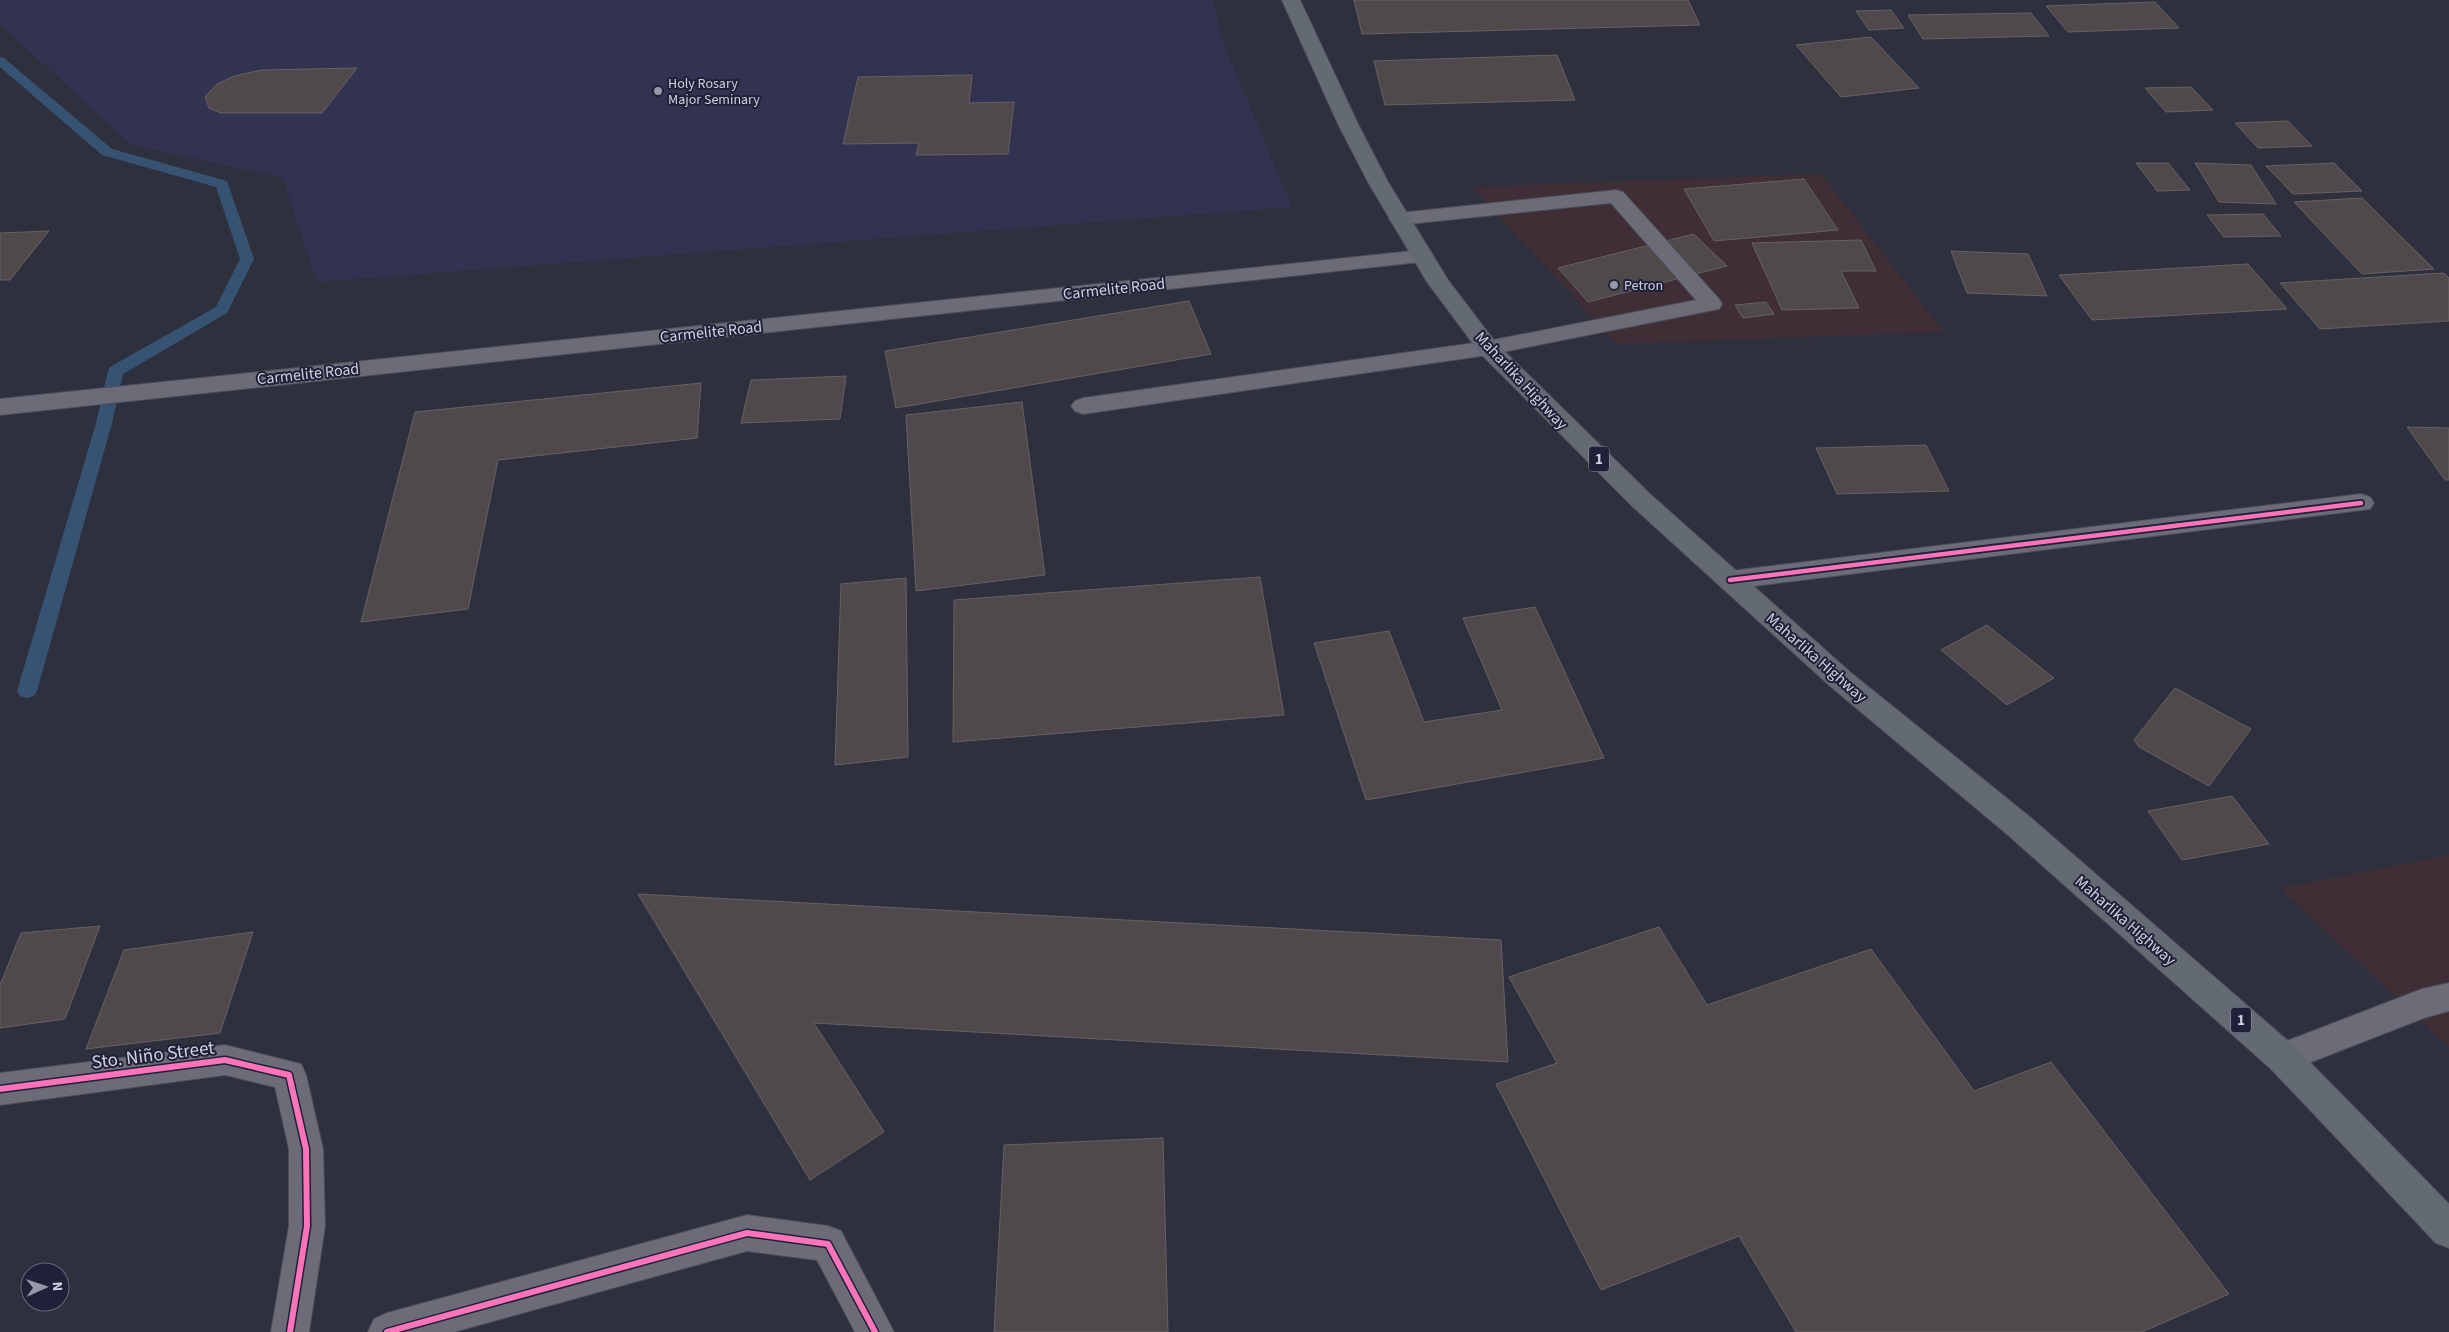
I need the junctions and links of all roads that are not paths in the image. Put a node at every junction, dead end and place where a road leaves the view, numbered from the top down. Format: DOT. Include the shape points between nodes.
graph roads {
  1 [pos="1291,0"];
  2 [pos="1399,219"];
  3 [pos="1422,256"];
  4 [pos="1488,348"];
  5 [pos="1083,406"];
  6 [pos="0,407"];
  7 [pos="2361,503"];
  8 [pos="1730,580"];
  9 [pos="2449,997"];
  10 [pos="2283,1058"];
  11 [pos="0,1089"];
  12 [pos="2449,1230"];
  13 [pos="290,1332"];
  14 [pos="387,1332"];
  15 [pos="875,1332"];
  1 -- 2 [label="main road, Maharlika Highway / 1" via="1348,124"];
  2 -- 3 [label="main road, Maharlika Highway / 1"];
  2 -- 4 [label="street" via="1616,196 1711,304"];
  3 -- 4 [label="main road, Maharlika Highway / 1"];
  3 -- 6 [label="street, Carmelite Road"];
  4 -- 5 [label="street"];
  4 -- 8 [label="main road, Maharlika Highway / 1" via="1641,500"];
  7 -- 8 [label="street"];
  8 -- 10 [label="main road, Maharlika Highway / 1" via="1840,680 2019,826"];
  9 -- 10 [label="street" via="2422,1004"];
  10 -- 12 [label="main road, Maharlika Highway / 1"];
  11 -- 13 [label="street, Sto. Niño Street" via="225,1060 289,1075 306,1149 307,1226"];
  14 -- 15 [label="street" via="747,1233 828,1244"];
}
